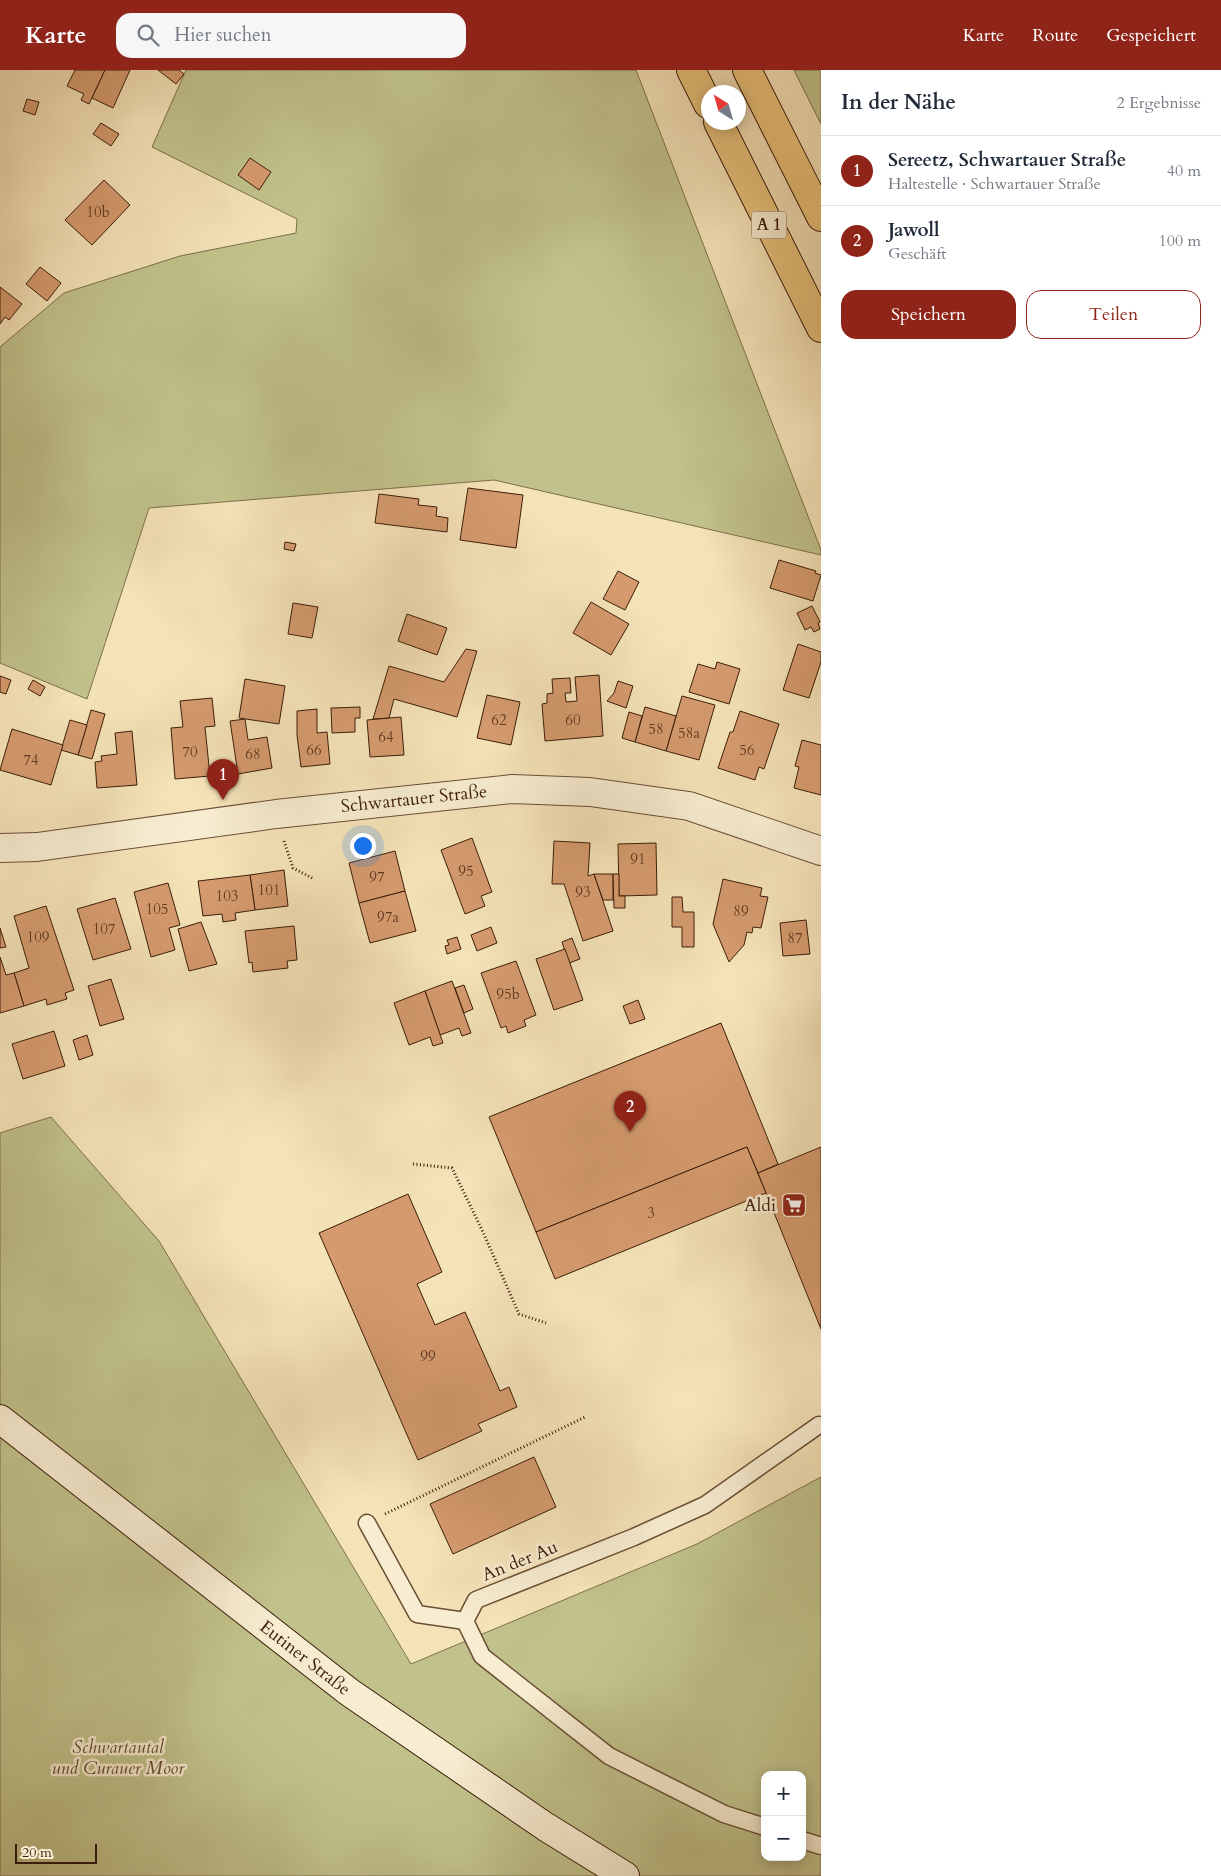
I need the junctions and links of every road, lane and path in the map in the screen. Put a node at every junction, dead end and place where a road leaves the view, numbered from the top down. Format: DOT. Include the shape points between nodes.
graph roads {
  1 [pos="691,70"];
  2 [pos="747,70"];
  3 [pos="701,90"];
  4 [pos="722,130"];
  5 [pos="821,218"];
  6 [pos="821,328"];
  7 [pos="276,814"];
  8 [pos="0,848"];
  9 [pos="821,851"];
  10 [pos="314,879"];
  11 [pos="413,1164"];
  12 [pos="546,1323"];
  13 [pos="585,1417"];
  14 [pos="0,1419"];
  15 [pos="819,1425"];
  16 [pos="367,1523"];
  17 [pos="465,1621"];
  18 [pos="761,1826"];
  19 [pos="806,1841"];
  20 [pos="821,1846"];
  21 [pos="625,1876"];
  1 -- 3 [label="highway"];
  2 -- 5 [label="highway"];
  4 -- 6 [label="highway, A 1"];
  7 -- 8 [label="street, Schwartauer Straße" via="38,847"];
  7 -- 9 [label="street, Schwartauer Straße" via="512,789 590,792 689,806"];
  7 -- 10 [label="path" via="293,868"];
  11 -- 12 [label="path" via="452,1168 519,1314"];
  13 -- 16 [label="path"];
  14 -- 21 [label="street, Eutiner Straße" via="349,1692 546,1827"];
  15 -- 17 [label="lane, An der Au" via="705,1505 476,1600"];
  16 -- 17 [label="lane" via="417,1614"];
  17 -- 18 [label="lane" via="482,1656 609,1756 724,1814"];
  19 -- 20 [label="lane"];
}
